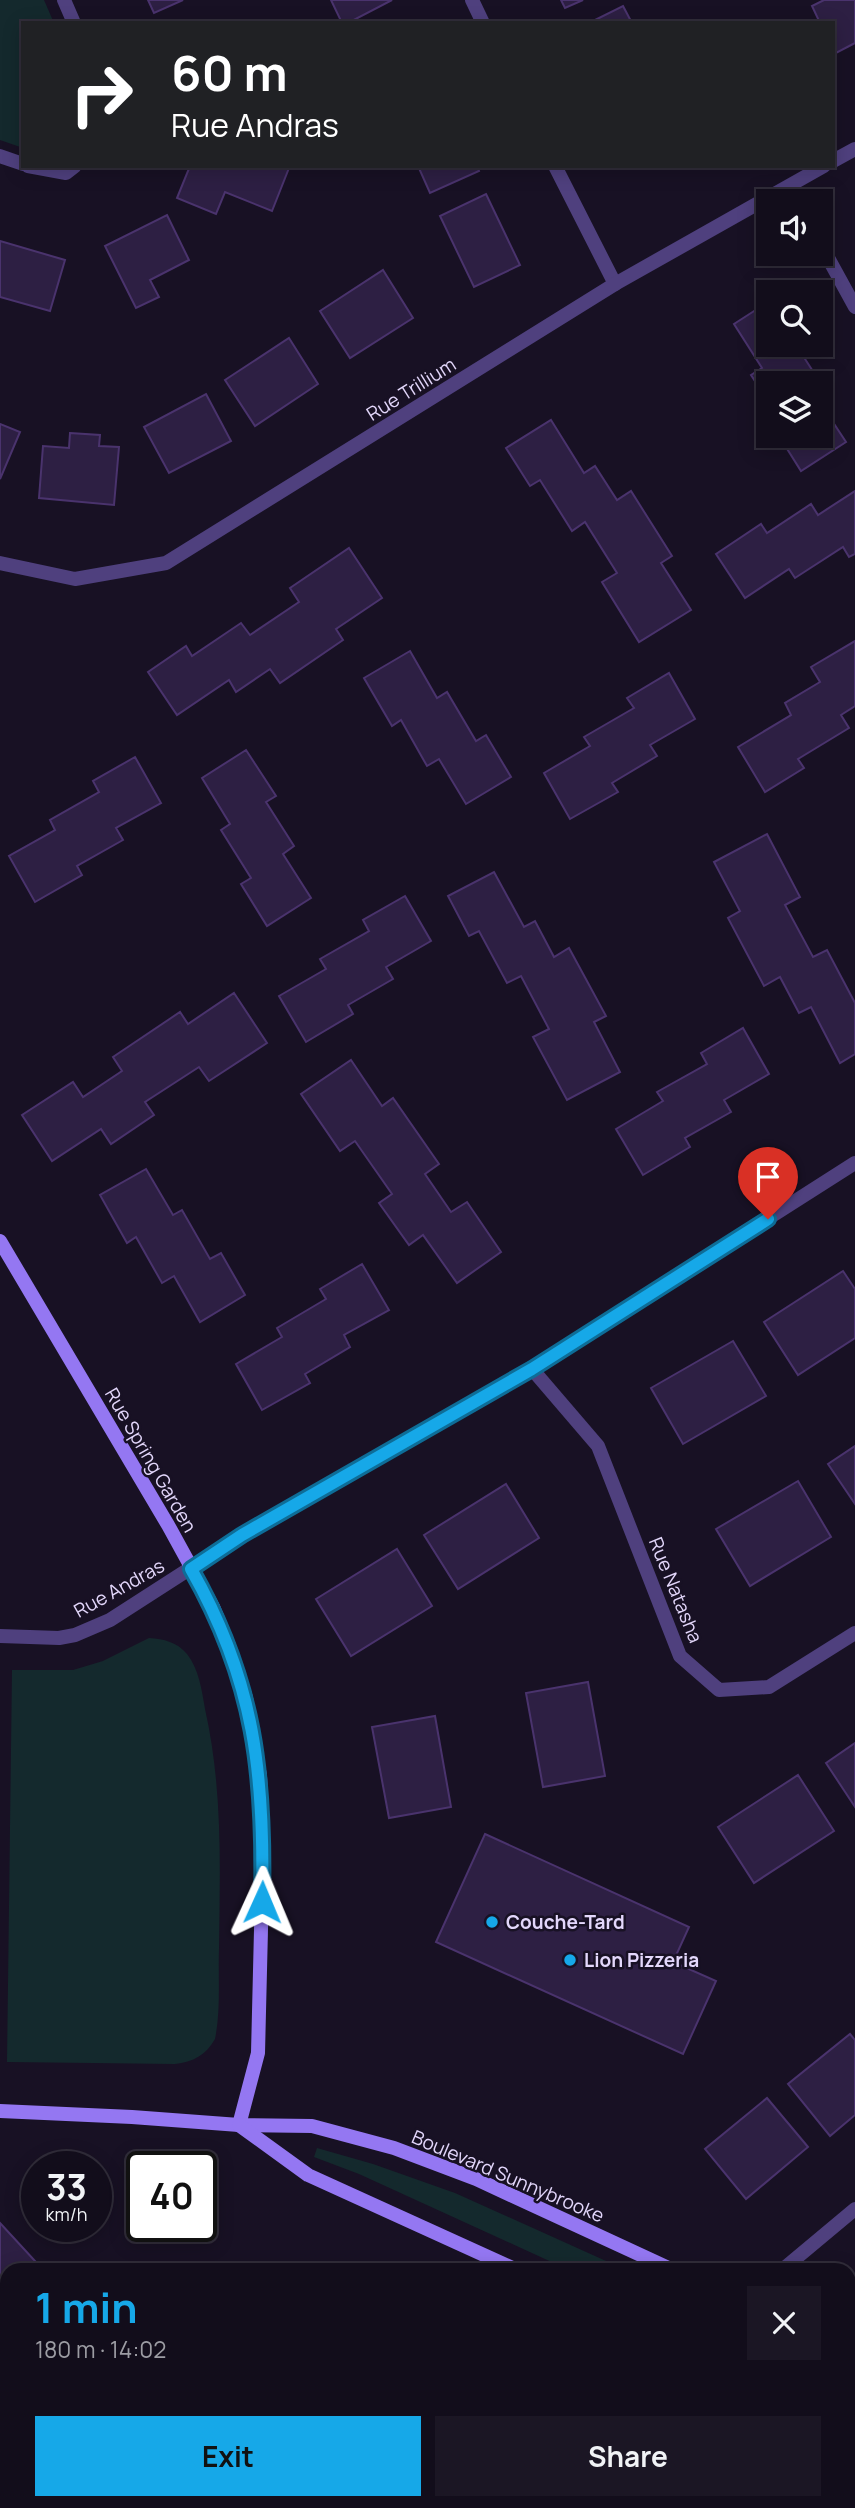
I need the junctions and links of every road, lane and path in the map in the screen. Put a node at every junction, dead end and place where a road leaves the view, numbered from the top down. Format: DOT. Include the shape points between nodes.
graph roads {
  1 [pos="64,0"];
  2 [pos="472,0"];
  3 [pos="73,21"];
  4 [pos="483,21"];
  5 [pos="855,149"];
  6 [pos="0,156"];
  7 [pos="835,160"];
  8 [pos="21,163"];
  9 [pos="39,168"];
  10 [pos="72,168"];
  11 [pos="556,168"];
  12 [pos="821,168"];
  13 [pos="789,187"];
  14 [pos="833,266"];
  15 [pos="615,284"];
  16 [pos="855,307"];
  17 [pos="0,563"];
  18 [pos="855,1163"];
  19 [pos="0,1241"];
  20 [pos="532,1369"];
  21 [pos="191,1569"];
  22 [pos="855,1633"];
  23 [pos="0,1636"];
  24 [pos="0,2111"];
  25 [pos="239,2125"];
  26 [pos="855,2209"];
  27 [pos="502,2263"];
  28 [pos="658,2263"];
  29 [pos="790,2263"];
  1 -- 3 [label="street"];
  2 -- 4 [label="street"];
  5 -- 7 [label="street"];
  6 -- 8 [label="street"];
  9 -- 10 [label="street" via="66,173"];
  11 -- 15 [label="street"];
  12 -- 13 [label="street, Rue Trillium"];
  13 -- 15 [label="street, Rue Trillium"];
  14 -- 16 [label="street"];
  15 -- 17 [label="street, Rue Trillium" via="166,563 75,579"];
  18 -- 20 [label="street, Rue Andras"];
  19 -- 21 [label="street, Rue Spring Garden"];
  20 -- 21 [label="street, Rue Andras" via="242,1535"];
  20 -- 22 [label="street, Rue Natasha" via="598,1446 680,1656 719,1690 769,1687"];
  21 -- 23 [label="street, Rue Andras" via="84,1632 59,1637"];
  21 -- 25 [label="street, Rue Spring Garden" via="219,1619 239,1672 260,1776 263,1847 258,2053"];
  24 -- 25 [label="street, Boulevard Sunnybrooke"];
  25 -- 27 [label="street" via="308,2175"];
  25 -- 28 [label="street, Boulevard Sunnybrooke" via="312,2126 394,2148 476,2179"];
  26 -- 29 [label="street"];
}
